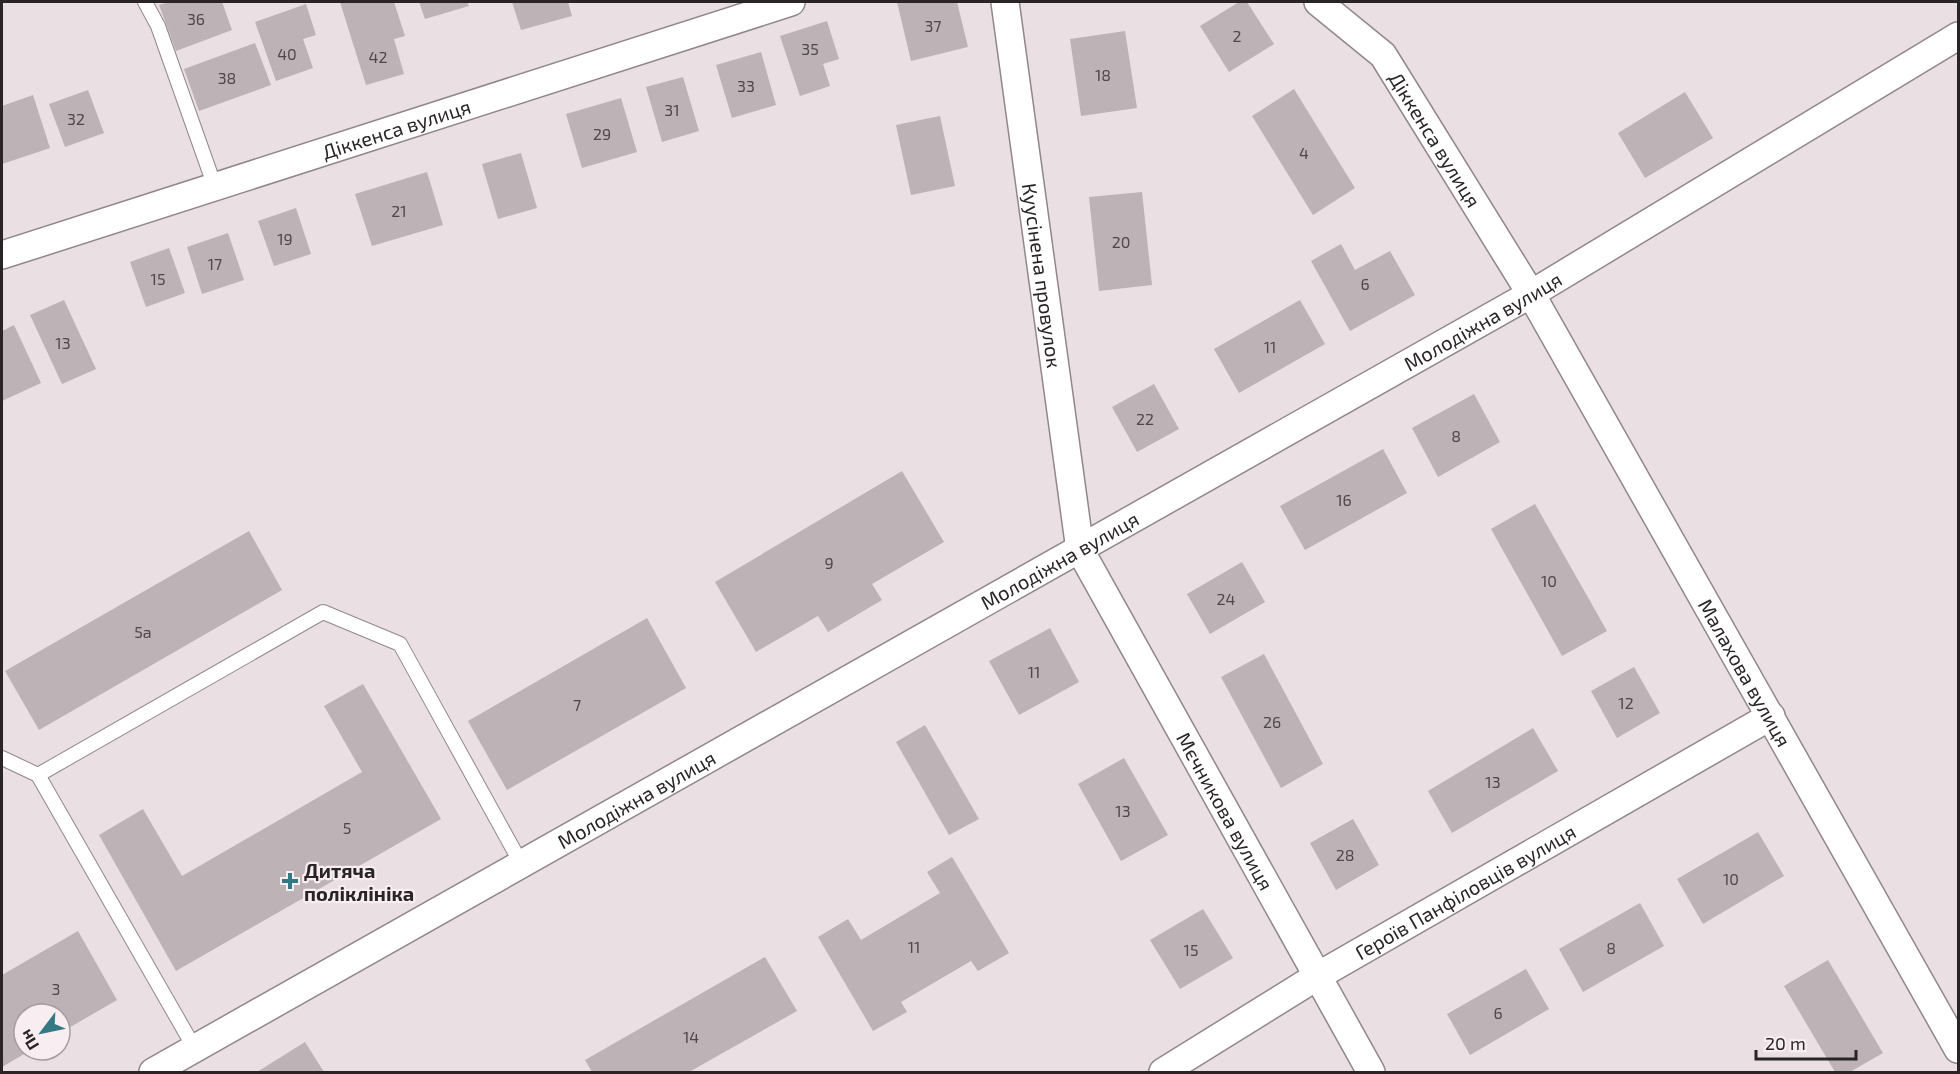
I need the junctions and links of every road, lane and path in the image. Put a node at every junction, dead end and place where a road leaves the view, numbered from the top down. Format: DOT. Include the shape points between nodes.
graph roads {
  1 [pos="145,2"];
  2 [pos="790,2"];
  3 [pos="1005,2"];
  4 [pos="1318,2"];
  5 [pos="1959,36"];
  6 [pos="215,187"];
  7 [pos="2,255"];
  8 [pos="1531,294"];
  9 [pos="1080,550"];
  10 [pos="1771,716"];
  11 [pos="2,758"];
  12 [pos="38,775"];
  13 [pos="522,865"];
  14 [pos="1316,977"];
  15 [pos="195,1049"];
  16 [pos="1959,1049"];
  17 [pos="153,1072"];
  18 [pos="1163,1072"];
  19 [pos="1371,1072"];
  1 -- 6 [label="lane" via="158,26"];
  2 -- 6 [label="street, Діккенса вулиця"];
  3 -- 9 [label="street, Куусінена провулок"];
  4 -- 8 [label="street, Діккенса вулиця" via="1383,55"];
  5 -- 8 [label="street, Молодіжна вулиця"];
  6 -- 7 [label="street, Діккенса вулиця"];
  8 -- 9 [label="street, Молодіжна вулиця"];
  8 -- 10 [label="street, Малахова вулиця"];
  9 -- 13 [label="street, Молодіжна вулиця"];
  9 -- 14 [label="street, Мєчникова вулиця"];
  10 -- 14 [label="street, Героїв Панфіловців вулиця"];
  10 -- 16 [label="street, Малахова вулиця"];
  11 -- 12 [label="lane"];
  12 -- 13 [label="lane" via="323,612 400,644"];
  12 -- 15 [label="lane"];
  13 -- 15 [label="street, Молодіжна вулиця"];
  14 -- 18 [label="street, Героїв Панфіловців вулиця"];
  14 -- 19 [label="street, Мєчникова вулиця"];
  15 -- 17 [label="street, Молодіжна вулиця"];
}
